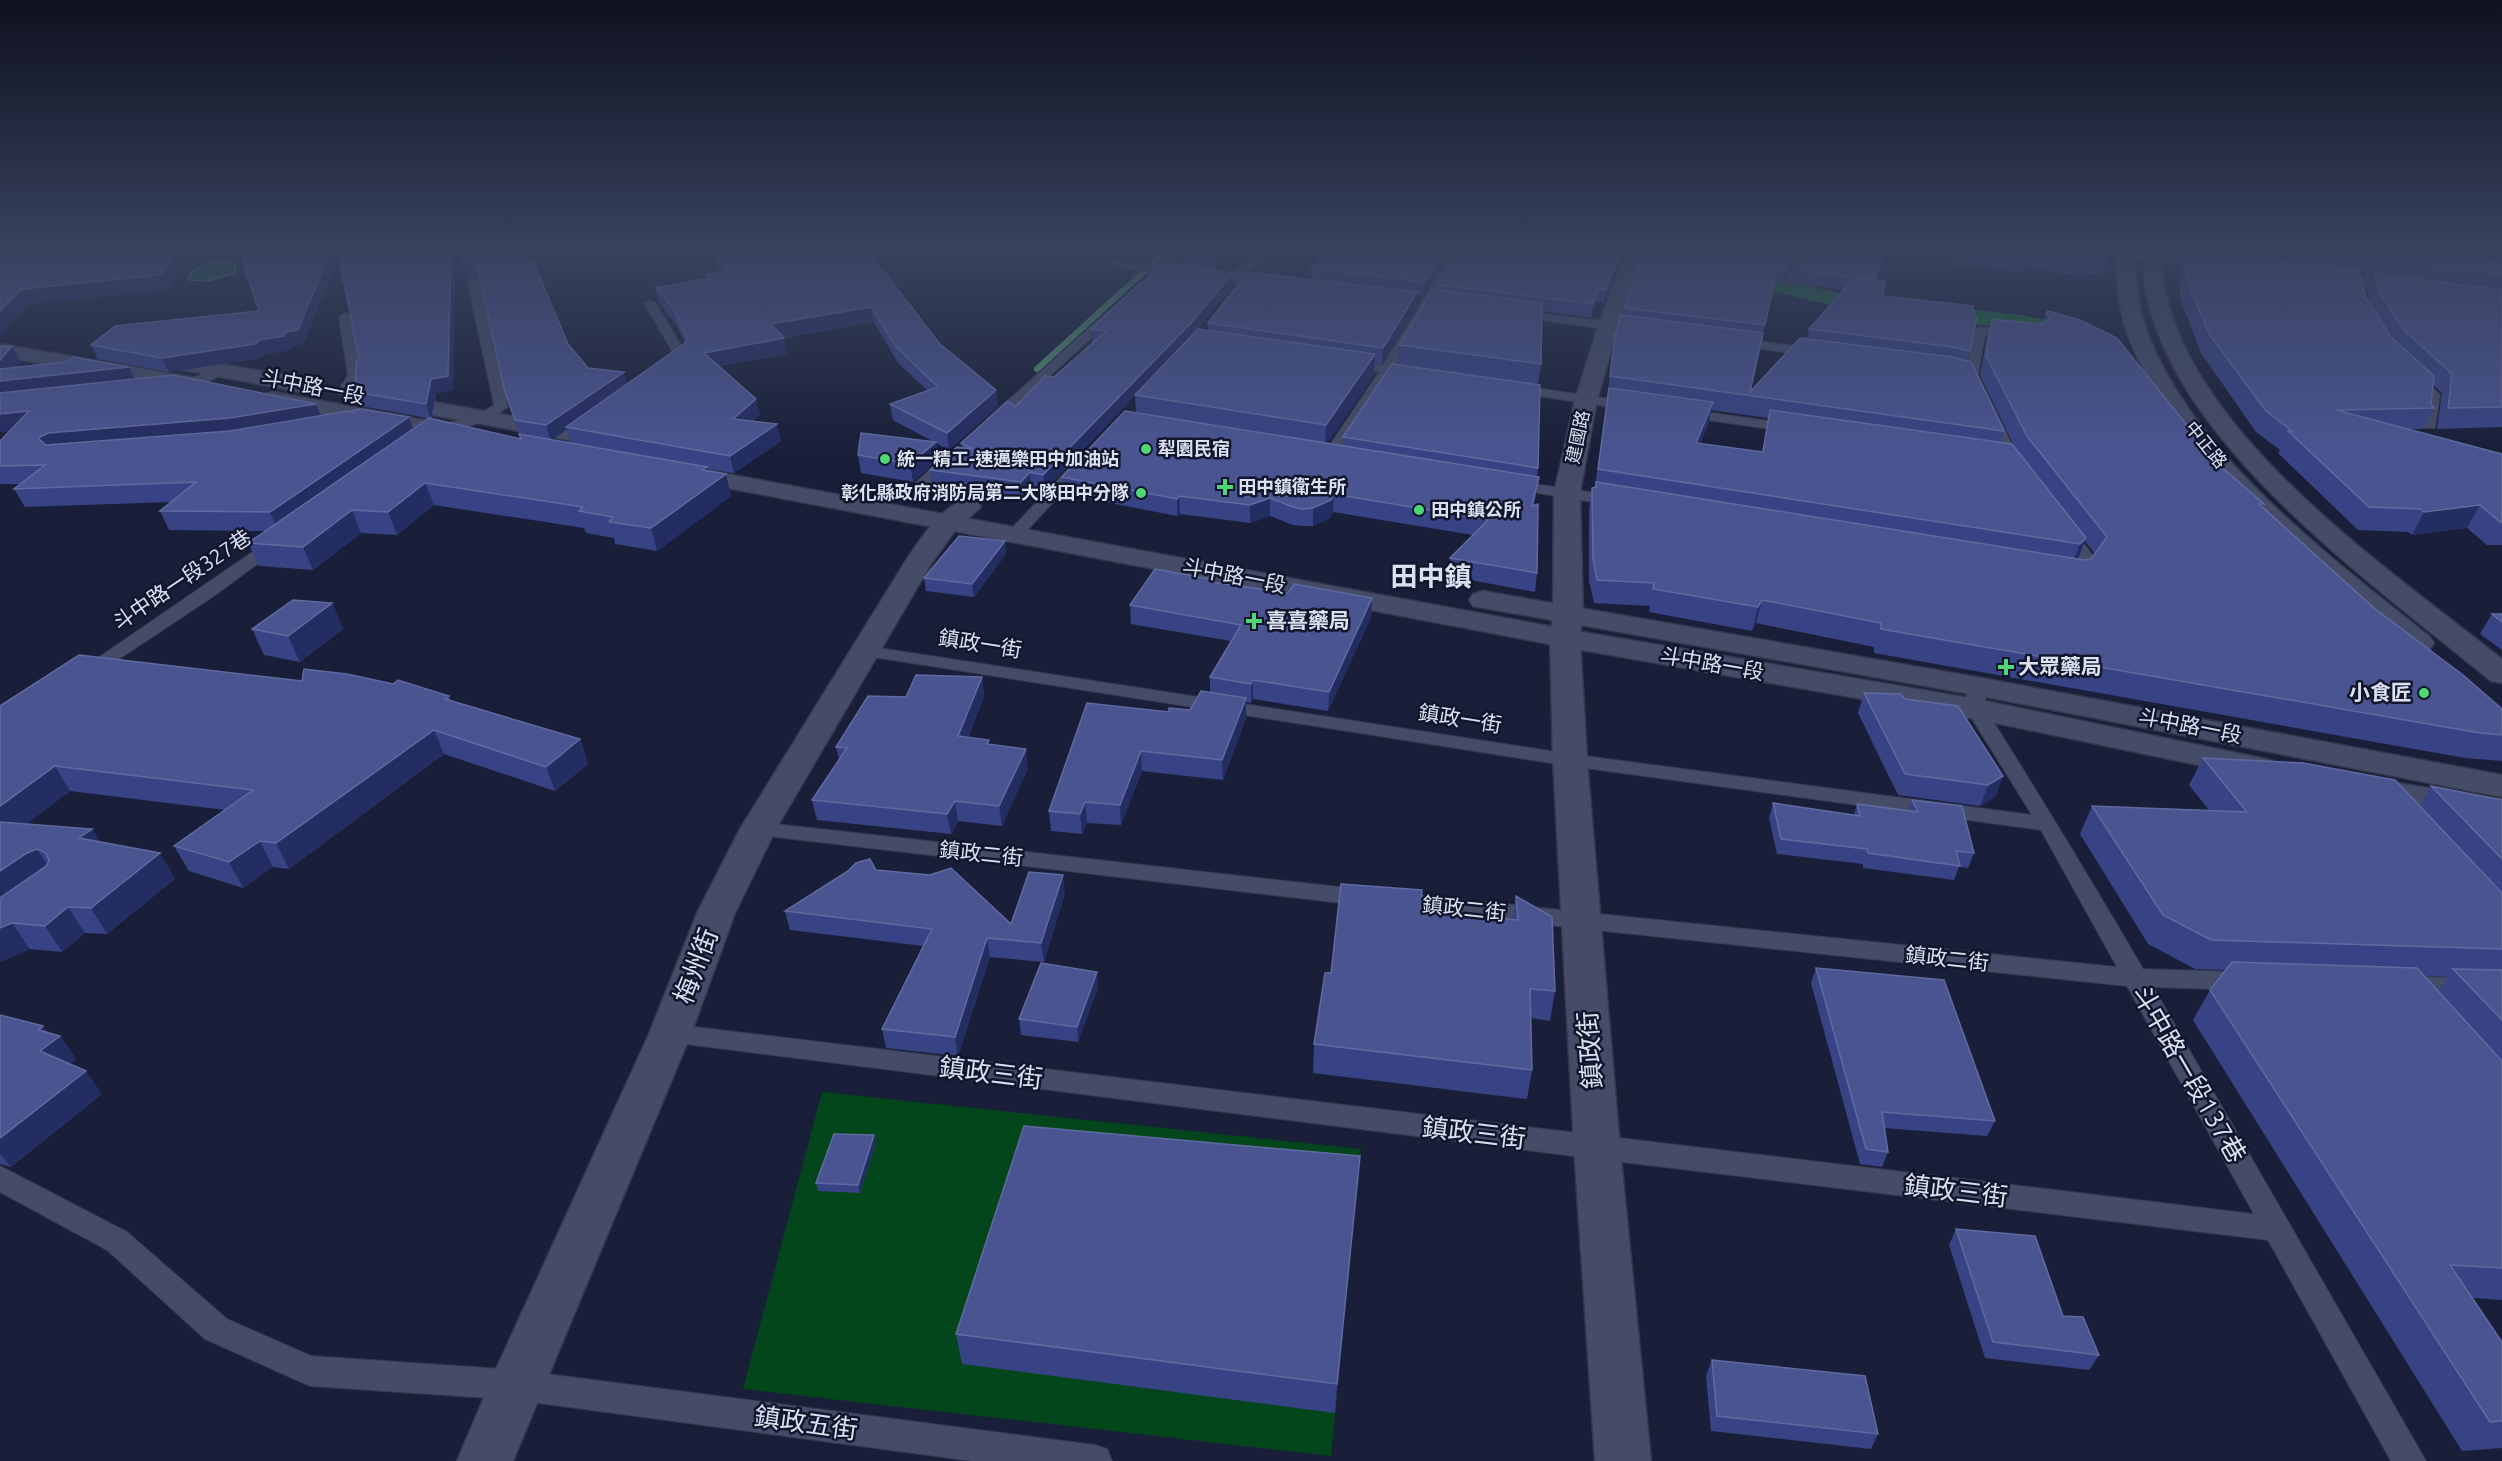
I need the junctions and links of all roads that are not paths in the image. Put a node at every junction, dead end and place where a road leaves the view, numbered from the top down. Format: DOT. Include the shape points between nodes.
graph roads {
  1 [pos="480,315"];
  2 [pos="657,315"];
  3 [pos="1109,315"];
  4 [pos="1420,315"];
  5 [pos="1523,315"];
  6 [pos="1611,315"];
  7 [pos="2132,315"];
  8 [pos="2161,315"];
  9 [pos="345,317"];
  10 [pos="1608,326"];
  11 [pos="1641,330"];
  12 [pos="0,331"];
  13 [pos="2036,336"];
  14 [pos="1719,340"];
  15 [pos="0,350"];
  16 [pos="1833,354"];
  17 [pos="1331,361"];
  18 [pos="2402,366"];
  19 [pos="1387,369"];
  20 [pos="221,370"];
  21 [pos="1956,371"];
  22 [pos="2155,371"];
  23 [pos="1422,374"];
  24 [pos="2187,374"];
  25 [pos="1972,375"];
  26 [pos="655,376"];
  27 [pos="192,384"];
  28 [pos="1504,387"];
  29 [pos="146,389"];
  30 [pos="344,393"];
  31 [pos="1586,400"];
  32 [pos="1645,408"];
  33 [pos="1669,411"];
  34 [pos="377,418"];
  35 [pos="482,418"];
  36 [pos="2430,425"];
  37 [pos="332,426"];
  38 [pos="1810,431"];
  39 [pos="981,432"];
  40 [pos="426,436"];
  41 [pos="963,448"];
  42 [pos="1091,454"];
  43 [pos="1330,455"];
  44 [pos="662,460"];
  45 [pos="2025,478"];
  46 [pos="1496,482"];
  47 [pos="796,484"];
  48 [pos="1567,493"];
  49 [pos="909,496"];
  50 [pos="1636,504"];
  51 [pos="958,514"];
  52 [pos="2054,515"];
  53 [pos="1021,527"];
  54 [pos="293,531"];
  55 [pos="2053,572"];
  56 [pos="1566,626"];
  57 [pos="866,651"];
  58 [pos="2436,657"];
  59 [pos="2502,674"];
  60 [pos="69,683"];
  61 [pos="1976,698"];
  62 [pos="1570,760"];
  63 [pos="2287,773"];
  64 [pos="2345,785"];
  65 [pos="2502,786"];
  66 [pos="2379,792"];
  67 [pos="2502,811"];
  68 [pos="2402,817"];
  69 [pos="2048,824"];
  70 [pos="758,829"];
  71 [pos="1581,922"];
  72 [pos="2134,978"];
  73 [pos="2264,981"];
  74 [pos="2502,989"];
  75 [pos="2427,1010"];
  76 [pos="670,1034"];
  77 [pos="1597,1148"];
  78 [pos="0,1178"];
  79 [pos="2277,1229"];
  80 [pos="516,1384"];
  81 [pos="486,1461"];
  82 [pos="1095,1461"];
  83 [pos="1623,1461"];
  84 [pos="2409,1461"];
  1 -- 35 [label="lane" via="501,407"];
  2 -- 26 [label="lane" via="682,357"];
  3 -- 39 [label="lane"];
  4 -- 19 [label="lane"];
  5 -- 10 [label="lane"];
  6 -- 10 [label="street, 建國路"];
  7 -- 22 [label="street, 中正路"];
  8 -- 24 [label="street, 中正路"];
  9 -- 30 [label="lane" via="354,375"];
  10 -- 11 [label="lane"];
  10 -- 31 [label="street, 建國路"];
  12 -- 20 [label="street, 斗中路一段"];
  13 -- 25 [label="lane" via="1980,331"];
  14 -- 16 [label="lane"];
  15 -- 27 [label="street, 斗中路一段"];
  17 -- 19 [label="lane"];
  18 -- 36 [label="lane" via="2433,395"];
  19 -- 23 [label="lane"];
  19 -- 43 [label="lane"];
  20 -- 27 [label="lane"];
  20 -- 30 [label="street, 斗中路一段"];
  21 -- 25 [label="lane"];
  22 -- 24 [label="street"];
  22 -- 58 [label="street, 中正路" via="2182,414 2239,485 2331,572"];
  24 -- 59 [label="street, 中正路" via="2252,459 2320,527"];
  25 -- 45 [label="lane" via="2005,458"];
  27 -- 29 [label="lane"];
  27 -- 34 [label="street, 斗中路一段"];
  28 -- 31 [label="lane"];
  30 -- 35 [label="street, 斗中路一段"];
  31 -- 32 [label="lane"];
  31 -- 48 [label="street, 建國路"];
  33 -- 38 [label="lane"];
  34 -- 37 [label="lane"];
  34 -- 40 [label="street, 斗中路一段"];
  35 -- 40 [label="lane"];
  35 -- 40 [label="street, 斗中路一段" via="576,434 627,454"];
  41 -- 49 [label="lane"];
  42 -- 53 [label="lane"];
  44 -- 47 [label="street, 斗中路一段"];
  46 -- 48 [label="lane"];
  47 -- 49 [label="street, 斗中路一段"];
  47 -- 51 [label="street, 斗中路一段"];
  48 -- 50 [label="lane"];
  48 -- 56 [label="street, 建國路"];
  49 -- 51 [label="street, 斗中路一段"];
  51 -- 53 [label="street, 斗中路一段"];
  51 -- 57 [label="street, 梅州街" via="918,563"];
  52 -- 55 [label="lane" via="2089,561 2076,575"];
  53 -- 56 [label="street, 斗中路一段"];
  54 -- 60 [label="lane, 斗中路一段327巷"];
  56 -- 61 [label="street, 斗中路一段"];
  56 -- 62 [label="street, 鎮政街"];
  57 -- 62 [label="lane, 鎮政一街"];
  57 -- 70 [label="street, 梅州街"];
  61 -- 63 [label="street, 斗中路一段"];
  61 -- 65 [label="street, 斗中路一段"];
  61 -- 69 [label="lane, 斗中路一段137巷"];
  62 -- 69 [label="lane, 鎮政一街"];
  62 -- 71 [label="street, 鎮政街"];
  64 -- 66 [label="street"];
  66 -- 67 [label="street"];
  66 -- 68 [label="lane"];
  69 -- 72 [label="lane, 斗中路一段137巷"];
  70 -- 71 [label="lane, 鎮政二街"];
  70 -- 76 [label="street, 梅州街" via="716,913"];
  71 -- 72 [label="lane, 鎮政二街"];
  71 -- 77 [label="street, 鎮政街"];
  72 -- 73 [label="lane, 鎮政二街"];
  72 -- 79 [label="lane, 斗中路一段137巷"];
  74 -- 75 [label="lane" via="2393,985"];
  76 -- 77 [label="lane, 鎮政三街"];
  76 -- 80 [label="street, 梅州街"];
  77 -- 79 [label="lane, 鎮政三街"];
  77 -- 83 [label="street, 鎮政街"];
  78 -- 80 [label="lane, 鎮政五街" via="117,1241 216,1329 310,1371"];
  79 -- 84 [label="lane, 斗中路一段137巷"];
  80 -- 81 [label="street, 梅州街"];
  80 -- 82 [label="lane, 鎮政五街"];
}
